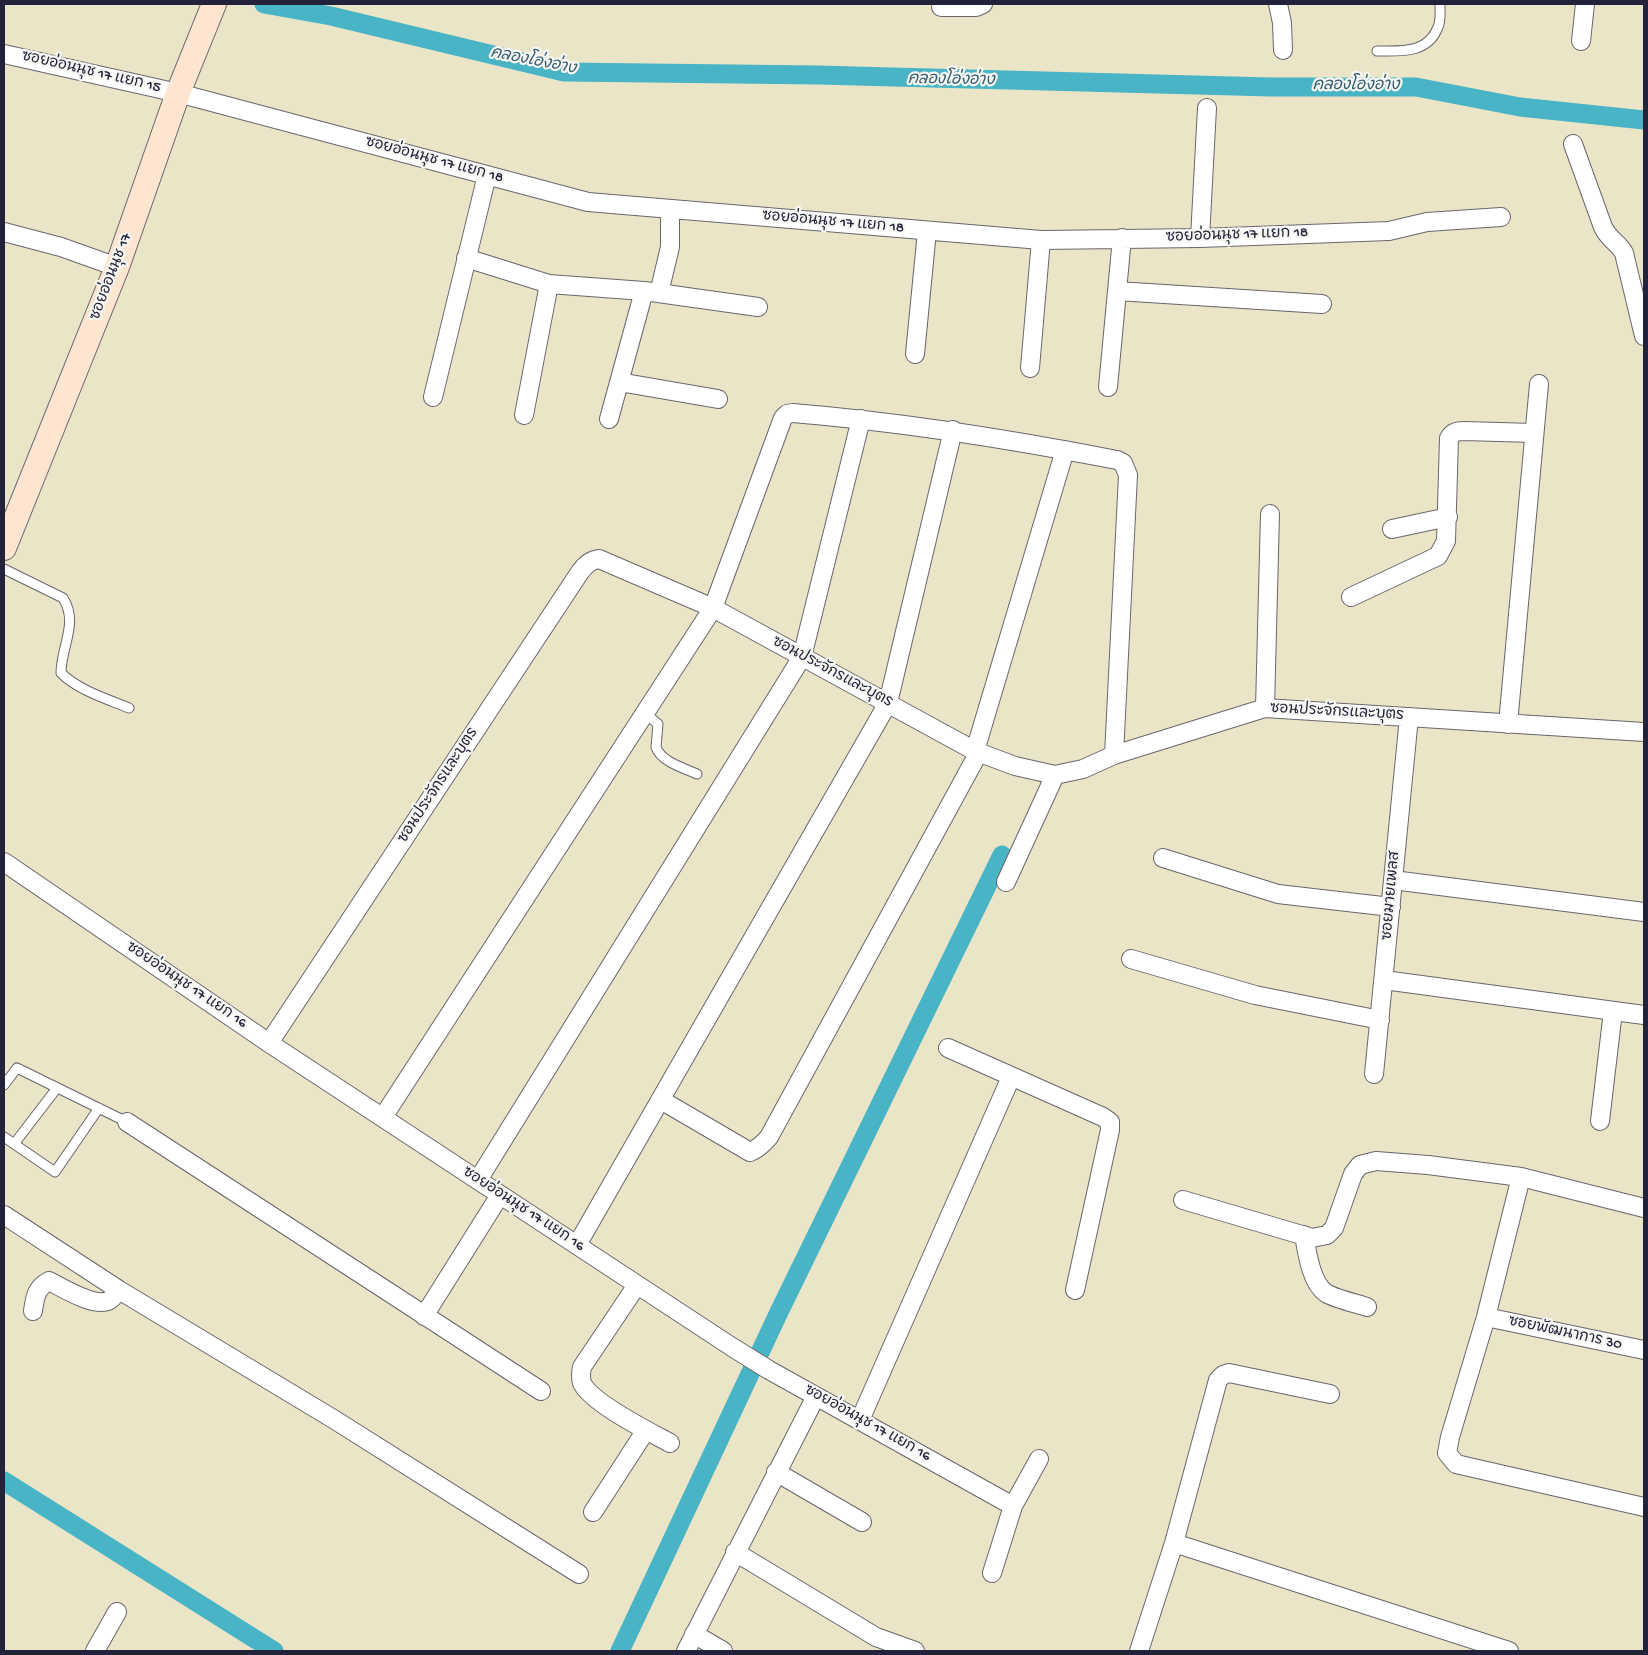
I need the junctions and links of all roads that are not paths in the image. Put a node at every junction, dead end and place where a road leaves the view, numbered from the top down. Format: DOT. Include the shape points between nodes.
graph roads {
  1 [pos="983,4"];
  2 [pos="1278,4"];
  3 [pos="1440,4"];
  4 [pos="1585,4"];
  5 [pos="941,7"];
  6 [pos="212,9"];
  7 [pos="1581,42"];
  8 [pos="1283,50"];
  9 [pos="1377,51"];
  10 [pos="4,54"];
  11 [pos="178,93"];
  12 [pos="1207,108"];
  13 [pos="1573,144"];
  14 [pos="487,174"];
  15 [pos="670,209"];
  16 [pos="1501,216"];
  17 [pos="927,231"];
  18 [pos="4,232"];
  19 [pos="1122,238"];
  20 [pos="1200,238"];
  21 [pos="1041,240"];
  22 [pos="466,258"];
  23 [pos="116,267"];
  24 [pos="549,284"];
  25 [pos="1117,291"];
  26 [pos="652,292"];
  27 [pos="1322,304"];
  28 [pos="758,307"];
  29 [pos="1644,336"];
  30 [pos="915,354"];
  31 [pos="1030,368"];
  32 [pos="619,382"];
  33 [pos="1539,384"];
  34 [pos="1108,387"];
  35 [pos="433,397"];
  36 [pos="718,399"];
  37 [pos="524,415"];
  38 [pos="608,419"];
  39 [pos="861,419"];
  40 [pos="953,430"];
  41 [pos="1534,433"];
  42 [pos="1065,450"];
  43 [pos="1270,514"];
  44 [pos="1448,517"];
  45 [pos="1392,529"];
  46 [pos="4,548"];
  47 [pos="4,570"];
  48 [pos="1351,597"];
  49 [pos="713,608"];
  50 [pos="802,657"];
  51 [pos="888,703"];
  52 [pos="129,708"];
  53 [pos="1265,708"];
  54 [pos="645,713"];
  55 [pos="1409,717"];
  56 [pos="1508,724"];
  57 [pos="1644,732"];
  58 [pos="977,752"];
  59 [pos="1114,755"];
  60 [pos="697,774"];
  61 [pos="1055,775"];
  62 [pos="1163,858"];
  63 [pos="4,862"];
  64 [pos="1393,880"];
  65 [pos="1006,882"];
  66 [pos="1391,907"];
  67 [pos="1644,912"];
  68 [pos="1131,959"];
  69 [pos="1384,980"];
  70 [pos="1613,1011"];
  71 [pos="1644,1015"];
  72 [pos="1380,1020"];
  73 [pos="269,1043"];
  74 [pos="948,1048"];
  75 [pos="1374,1074"];
  76 [pos="1011,1077"];
  77 [pos="4,1085"];
  78 [pos="57,1088"];
  79 [pos="660,1100"];
  80 [pos="99,1108"];
  81 [pos="382,1117"];
  82 [pos="1600,1121"];
  83 [pos="127,1122"];
  84 [pos="4,1137"];
  85 [pos="14,1144"];
  86 [pos="1521,1177"];
  87 [pos="478,1180"];
  88 [pos="500,1194"];
  89 [pos="1183,1200"];
  90 [pos="1644,1208"];
  91 [pos="4,1215"];
  92 [pos="1304,1235"];
  93 [pos="577,1245"];
  94 [pos="637,1285"];
  95 [pos="119,1290"];
  96 [pos="1075,1290"];
  97 [pos="1367,1306"];
  98 [pos="33,1311"];
  99 [pos="424,1316"];
  100 [pos="1486,1317"];
  101 [pos="1644,1350"];
  102 [pos="541,1391"];
  103 [pos="1330,1394"];
  104 [pos="816,1396"];
  105 [pos="860,1420"];
  106 [pos="646,1430"];
  107 [pos="670,1444"];
  108 [pos="1039,1459"];
  109 [pos="776,1472"];
  110 [pos="1013,1506"];
  111 [pos="1644,1507"];
  112 [pos="593,1512"];
  113 [pos="862,1522"];
  114 [pos="1174,1543"];
  115 [pos="735,1552"];
  116 [pos="992,1572"];
  117 [pos="579,1574"];
  118 [pos="116,1612"];
  119 [pos="694,1634"];
  120 [pos="95,1651"];
  121 [pos="686,1651"];
  122 [pos="723,1651"];
  123 [pos="915,1651"];
  124 [pos="1139,1651"];
  125 [pos="1509,1651"];
  1 -- 5 [label="street"];
  2 -- 8 [label="street"];
  3 -- 9 [label="lane" via="1439,26 1431,41 1423,47 1409,51"];
  4 -- 7 [label="street"];
  6 -- 11 [label="street, ซอยอ่อนนุช 17"];
  10 -- 11 [label="street, ซอยอ่อนนุช 17 แยก 15"];
  11 -- 14 [label="street, ซอยอ่อนนุช 17 แยก 18"];
  11 -- 23 [label="street, ซอยอ่อนนุช 17"];
  12 -- 20 [label="street"];
  13 -- 29 [label="street" via="1602,227 1624,254"];
  14 -- 15 [label="street, ซอยอ่อนนุช 17 แยก 18" via="588,202"];
  14 -- 22 [label="street"];
  15 -- 17 [label="street, ซอยอ่อนนุช 17 แยก 18"];
  15 -- 26 [label="street" via="670,247"];
  16 -- 20 [label="street, ซอยอ่อนนุช 17 แยก 18" via="1427,222 1388,231"];
  17 -- 21 [label="street, ซอยอ่อนนุช 17 แยก 18"];
  17 -- 30 [label="street"];
  18 -- 23 [label="street" via="61,247"];
  19 -- 20 [label="street, ซอยอ่อนนุช 17 แยก 18"];
  19 -- 21 [label="street, ซอยอ่อนนุช 17 แยก 18"];
  19 -- 25 [label="street"];
  21 -- 31 [label="street"];
  22 -- 24 [label="street"];
  22 -- 35 [label="street"];
  23 -- 46 [label="street, ซอยอ่อนนุช 17"];
  24 -- 26 [label="street"];
  24 -- 37 [label="street"];
  25 -- 27 [label="street"];
  25 -- 34 [label="street"];
  26 -- 28 [label="street"];
  26 -- 32 [label="street"];
  32 -- 36 [label="street"];
  32 -- 38 [label="street"];
  33 -- 41 [label="street"];
  39 -- 40 [label="street"];
  39 -- 49 [label="street" via="793,413 783,418"];
  39 -- 50 [label="street"];
  40 -- 42 [label="street"];
  40 -- 51 [label="street"];
  41 -- 44 [label="street" via="1457,431 1452,434 1449,438"];
  41 -- 56 [label="street"];
  42 -- 58 [label="street"];
  42 -- 59 [label="street" via="1117,460 1123,463 1128,475"];
  43 -- 53 [label="street"];
  44 -- 45 [label="street"];
  44 -- 48 [label="street" via="1446,542 1438,556"];
  47 -- 52 [label="lane" via="63,598 69,607 70,625 61,673 92,692"];
  49 -- 50 [label="street, ซอนประจักรและบุตร"];
  49 -- 54 [label="street"];
  49 -- 73 [label="street, ซอนประจักรและบุตร" via="599,558 585,566"];
  50 -- 51 [label="street, ซอนประจักรและบุตร"];
  50 -- 87 [label="street"];
  51 -- 58 [label="street, ซอนประจักรและบุตร"];
  51 -- 79 [label="street"];
  53 -- 55 [label="street, ซอนประจักรและบุตร"];
  53 -- 59 [label="street, ซอนประจักรและบุตร"];
  54 -- 60 [label="lane" via="658,724 657,751"];
  54 -- 81 [label="street"];
  55 -- 56 [label="street, ซอนประจักรและบุตร"];
  55 -- 64 [label="street, ซอยมายเพลส"];
  56 -- 57 [label="street, ซอนประจักรและบุตร"];
  58 -- 61 [label="street, ซอนประจักรและบุตร" via="1015,766"];
  58 -- 79 [label="street" via="764,1144 750,1152"];
  59 -- 61 [label="street, ซอนประจักรและบุตร" via="1083,769"];
  61 -- 65 [label="street"];
  62 -- 66 [label="street" via="1278,894"];
  63 -- 73 [label="street, ซอยอ่อนนุช 17 แยก 16"];
  64 -- 66 [label="street, ซอยมายเพลส"];
  64 -- 67 [label="street"];
  66 -- 69 [label="street, ซอยมายเพลส"];
  68 -- 72 [label="street" via="1255,995"];
  69 -- 70 [label="street"];
  69 -- 72 [label="street, ซอยมายเพลส"];
  70 -- 71 [label="street"];
  70 -- 82 [label="street"];
  72 -- 75 [label="street, ซอยมายเพลส"];
  73 -- 81 [label="street, ซอยอ่อนนุช 17 แยก 16"];
  74 -- 76 [label="street"];
  76 -- 96 [label="street" via="1110,1122"];
  76 -- 105 [label="street"];
  77 -- 78 [label="lane" via="17,1068"];
  78 -- 80 [label="lane"];
  78 -- 85 [label="lane"];
  79 -- 93 [label="street"];
  80 -- 83 [label="lane"];
  80 -- 85 [label="lane" via="55,1172"];
  81 -- 87 [label="street, ซอยอ่อนนุช 17 แยก 16"];
  83 -- 99 [label="street"];
  84 -- 85 [label="lane"];
  86 -- 90 [label="street"];
  86 -- 92 [label="street" via="1376,1161 1360,1165 1353,1174 1334,1228 1328,1235 1312,1238"];
  86 -- 100 [label="street"];
  87 -- 88 [label="street, ซอยอ่อนนุช 17 แยก 16"];
  88 -- 93 [label="street, ซอยอ่อนนุช 17 แยก 16"];
  88 -- 99 [label="street"];
  89 -- 92 [label="street"];
  91 -- 95 [label="street"];
  92 -- 97 [label="street" via="1314,1278 1326,1293"];
  93 -- 94 [label="street, ซอยอ่อนนุช 17 แยก 16"];
  94 -- 104 [label="street, ซอยอ่อนนุช 17 แยก 16" via="769,1370"];
  94 -- 106 [label="street" via="582,1368 581,1380 603,1405"];
  95 -- 98 [label="street" via="110,1300 99,1303 49,1281 36,1291"];
  95 -- 117 [label="street" via="335,1420"];
  99 -- 102 [label="street"];
  100 -- 101 [label="street, ซอยพัฒนาการ 30"];
  100 -- 111 [label="street" via="1450,1437 1447,1453 1456,1464"];
  103 -- 114 [label="street" via="1229,1373 1223,1375 1218,1380"];
  104 -- 105 [label="street, ซอยอ่อนนุช 17 แยก 16"];
  104 -- 109 [label="street"];
  105 -- 110 [label="street, ซอยอ่อนนุช 17 แยก 16"];
  106 -- 107 [label="street"];
  106 -- 112 [label="street"];
  108 -- 110 [label="street"];
  109 -- 113 [label="street"];
  109 -- 115 [label="street"];
  110 -- 116 [label="street"];
  114 -- 124 [label="street"];
  114 -- 125 [label="street"];
  115 -- 119 [label="street"];
  115 -- 123 [label="street" via="876,1637"];
  118 -- 120 [label="street"];
  119 -- 121 [label="street"];
  119 -- 122 [label="street"];
}
